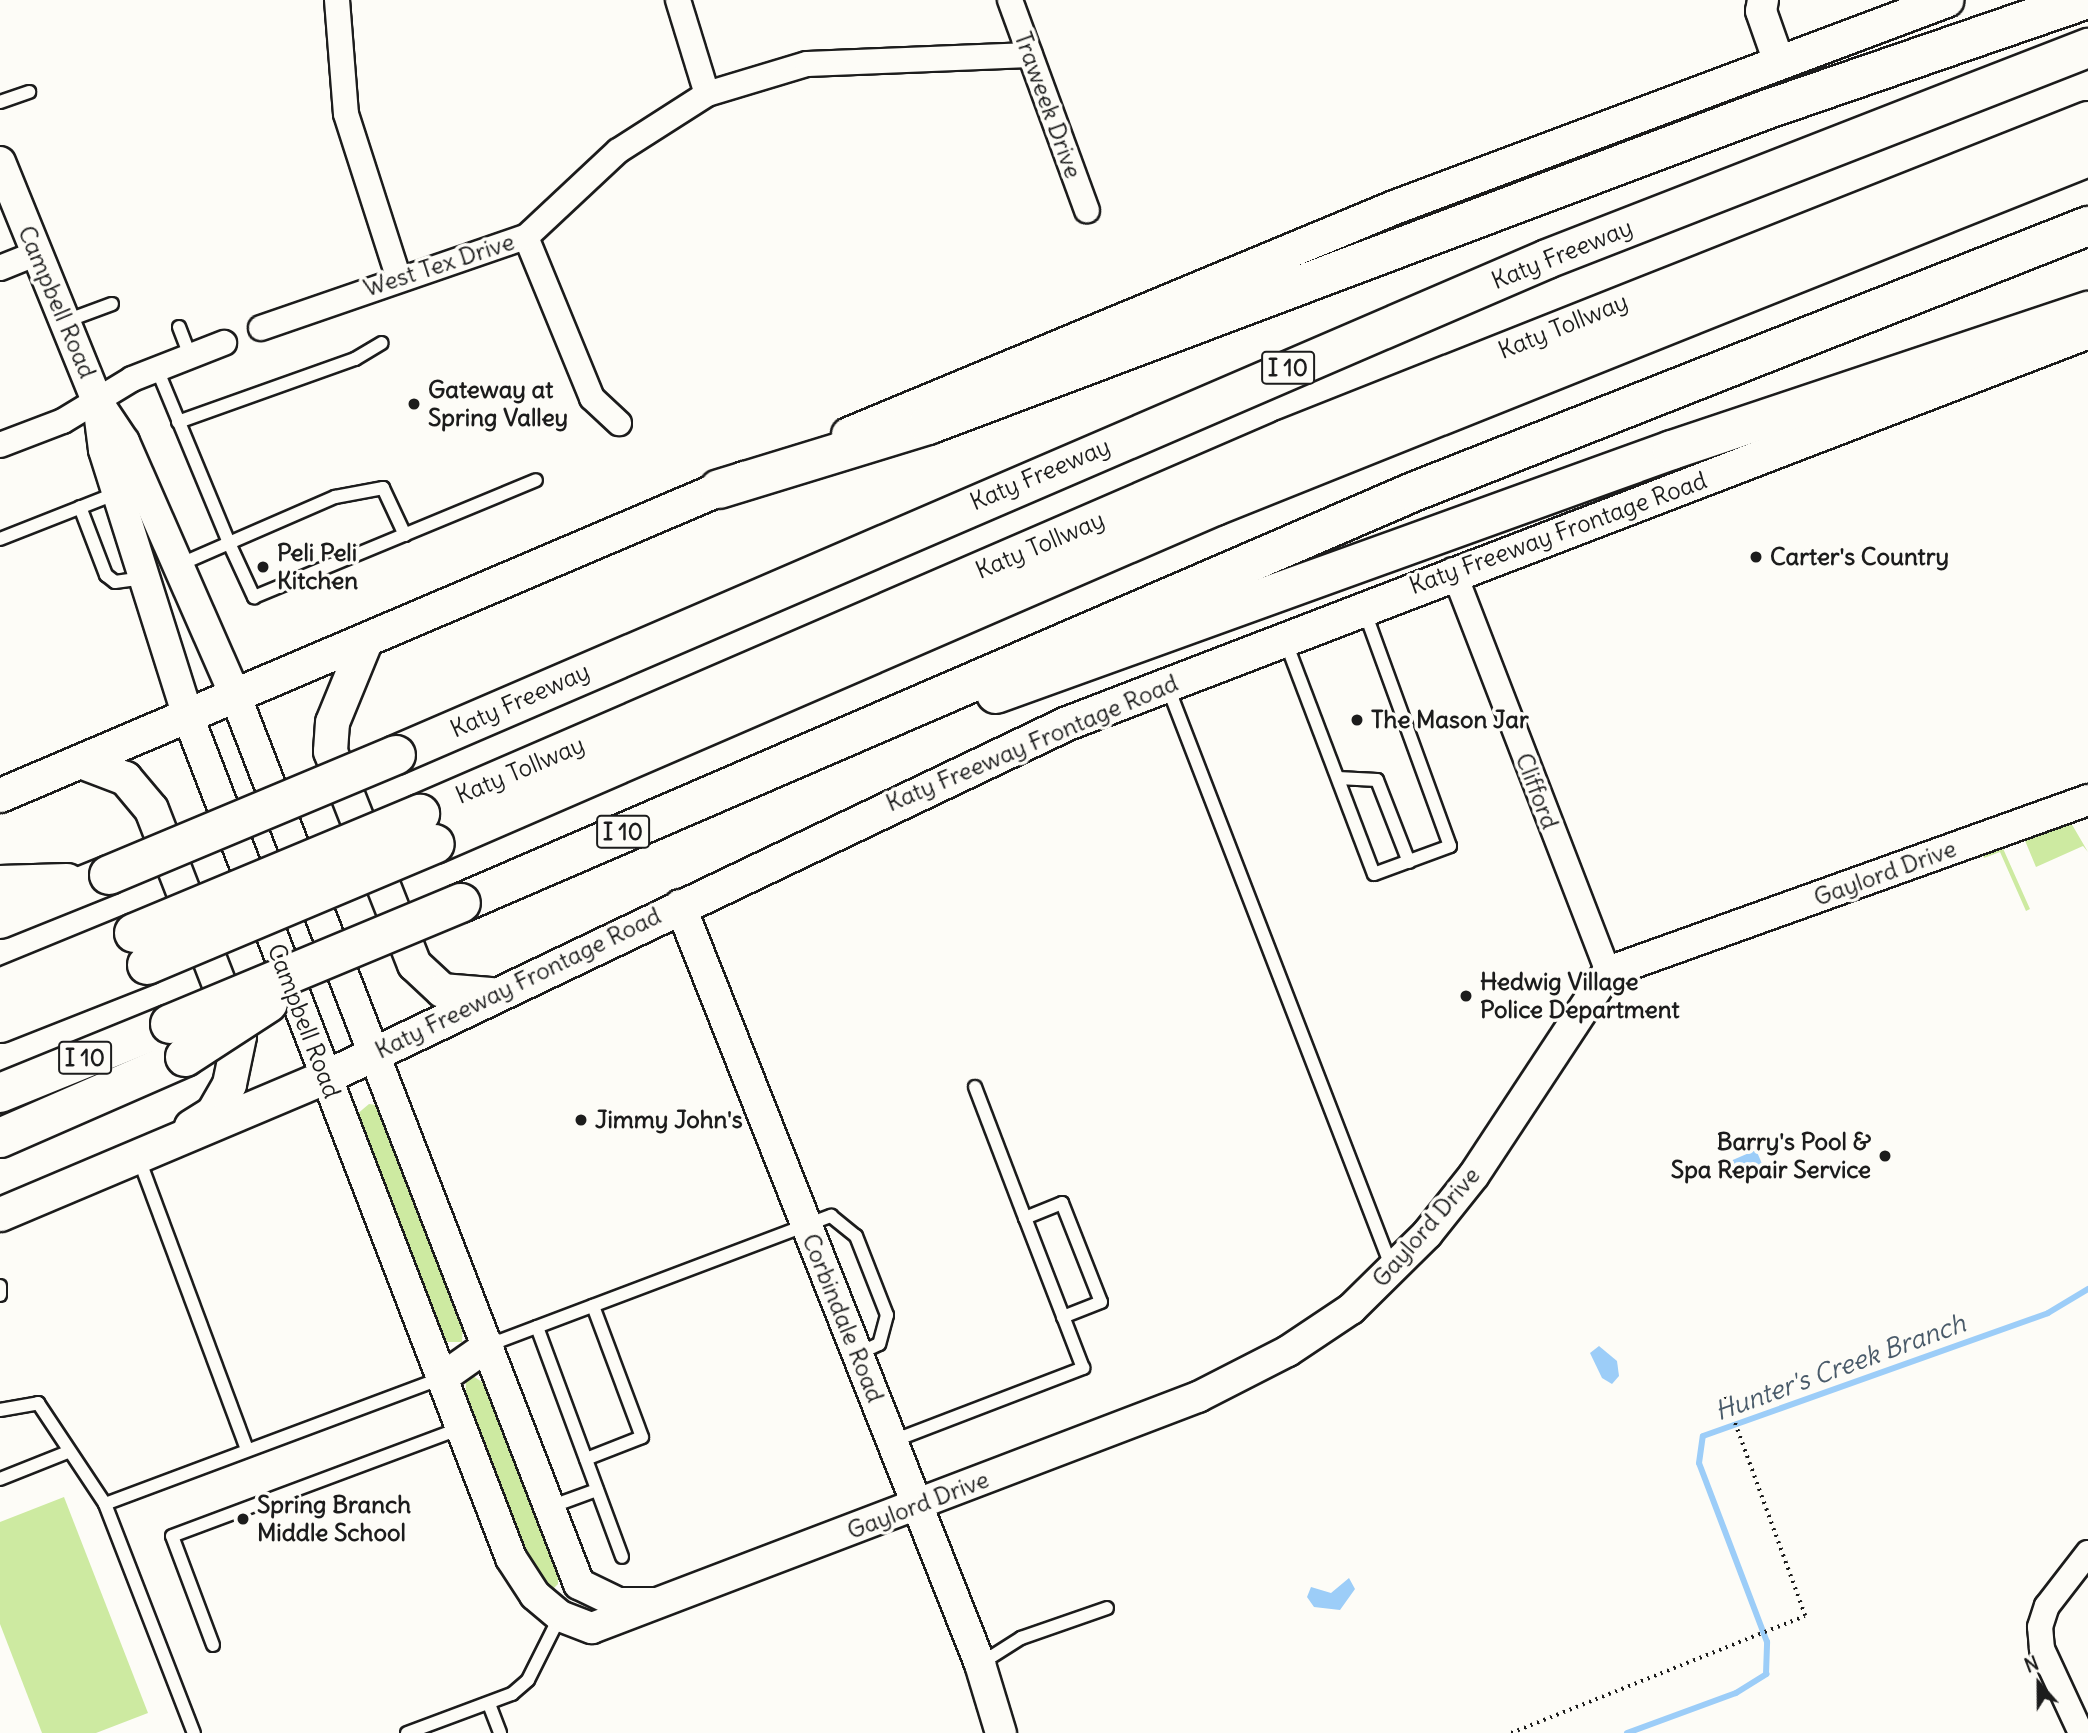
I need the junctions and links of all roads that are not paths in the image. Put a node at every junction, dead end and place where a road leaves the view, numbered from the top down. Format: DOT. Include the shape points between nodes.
graph roads {
  1 [pos="338,0"];
  2 [pos="678,0"];
  3 [pos="1010,0"];
  4 [pos="1763,0"];
  5 [pos="1946,0"];
  6 [pos="2085,0"];
  7 [pos="2088,48"];
  8 [pos="1030,55"];
  9 [pos="1779,62"];
  10 [pos="29,92"];
  11 [pos="707,94"];
  12 [pos="0,102"];
  13 [pos="2088,121"];
  14 [pos="2088,157"];
  15 [pos="0,162"];
  16 [pos="1087,210"];
  17 [pos="2088,226"];
  18 [pos="526,237"];
  19 [pos="35,254"];
  20 [pos="0,268"];
  21 [pos="398,276"];
  22 [pos="112,304"];
  23 [pos="2088,311"];
  24 [pos="66,321"];
  25 [pos="179,327"];
  26 [pos="261,328"];
  27 [pos="2088,331"];
  28 [pos="224,343"];
  29 [pos="382,343"];
  30 [pos="190,356"];
  31 [pos="157,369"];
  32 [pos="98,403"];
  33 [pos="178,422"];
  34 [pos="619,423"];
  35 [pos="0,445"];
  36 [pos="536,480"];
  37 [pos="719,489"];
  38 [pos="117,493"];
  39 [pos="80,507"];
  40 [pos="405,535"];
  41 [pos="0,539"];
  42 [pos="229,543"];
  43 [pos="181,564"];
  44 [pos="1453,570"];
  45 [pos="144,578"];
  46 [pos="1363,606"];
  47 [pos="1284,637"];
  48 [pos="364,644"];
  49 [pos="1167,684"];
  50 [pos="237,699"];
  51 [pos="189,719"];
  52 [pos="83,762"];
  53 [pos="784,762"];
  54 [pos="1338,778"];
  55 [pos="0,795"];
  56 [pos="2088,800"];
  57 [pos="428,829"];
  58 [pos="1409,862"];
  59 [pos="101,878"];
  60 [pos="0,885"];
  61 [pos="680,905"];
  62 [pos="0,919"];
  63 [pos="140,949"];
  64 [pos="1608,972"];
  65 [pos="0,988"];
  66 [pos="497,993"];
  67 [pos="0,1023"];
  68 [pos="177,1041"];
  69 [pos="375,1052"];
  70 [pos="325,1077"];
  71 [pos="975,1087"];
  72 [pos="0,1093"];
  73 [pos="0,1138"];
  74 [pos="139,1159"];
  75 [pos="0,1214"];
  76 [pos="1025,1217"];
  77 [pos="807,1224"];
  78 [pos="1394,1272"];
  79 [pos="593,1306"];
  80 [pos="1063,1317"];
  81 [pos="537,1327"];
  82 [pos="489,1345"];
  83 [pos="858,1354"];
  84 [pos="442,1378"];
  85 [pos="0,1410"];
  86 [pos="462,1428"];
  87 [pos="892,1441"];
  88 [pos="247,1450"];
  89 [pos="68,1452"];
  90 [pos="586,1459"];
  91 [pos="0,1479"];
  92 [pos="597,1490"];
  93 [pos="105,1504"];
  94 [pos="917,1505"];
  95 [pos="550,1507"];
  96 [pos="2088,1553"];
  97 [pos="622,1557"];
  98 [pos="579,1584"];
  99 [pos="658,1603"];
  100 [pos="1107,1608"];
  101 [pos="560,1616"];
  102 [pos="213,1645"];
  103 [pos="980,1664"];
  104 [pos="489,1704"];
  105 [pos="194,1733"];
  106 [pos="407,1733"];
  107 [pos="500,1733"];
  108 [pos="1001,1733"];
  109 [pos="2081,1733"];
  1 -- 21 [label="street" via="346,114"];
  2 -- 11 [label="street"];
  3 -- 8 [label="street, Traweek Drive"];
  4 -- 9 [label="street" via="1760,11"];
  5 -- 9 [label="main road"];
  6 -- 37 [label="highway" via="1768,108 928,425"];
  7 -- 59 [label="highway, Katy Freeway / I 10, bridge" via="1535,264"];
  8 -- 11 [label="street, West Tex Drive" via="807,64"];
  8 -- 16 [label="street, Traweek Drive"];
  9 -- 37 [label="main road" via="1394,207"];
  10 -- 12 [label="lane"];
  11 -- 18 [label="street, West Tex Drive" via="618,151"];
  13 -- 57 [label="highway, Katy Tollway" via="1286,439"];
  14 -- 57 [label="highway, Katy Tollway" via="1227,501"];
  15 -- 19 [label="street, Campbell Road"];
  17 -- 53 [label="highway, I 10" via="1413,492"];
  18 -- 21 [label="street, West Tex Drive"];
  18 -- 34 [label="street" via="592,398"];
  19 -- 20 [label="street"];
  19 -- 24 [label="street, Campbell Road"];
  21 -- 26 [label="street, West Tex Drive"];
  22 -- 24 [label="lane"];
  23 -- 53 [label="highway" via="1672,450 1118,655"];
  24 -- 32 [label="street, Campbell Road"];
  25 -- 30 [label="lane"];
  27 -- 44 [label="main road, Katy Freeway Frontage Road"];
  28 -- 30 [label="street"];
  29 -- 33 [label="lane" via="355,359"];
  30 -- 31 [label="street"];
  31 -- 32 [label="street"];
  31 -- 33 [label="lane"];
  32 -- 35 [label="street"];
  32 -- 38 [label="street, Campbell Road"];
  32 -- 43 [label="street, Campbell Road" via="124,442"];
  33 -- 42 [label="lane"];
  36 -- 40 [label="lane"];
  37 -- 48 [label="main road"];
  38 -- 39 [label="lane"];
  38 -- 45 [label="street, Campbell Road"];
  39 -- 41 [label="lane"];
  39 -- 45 [label="lane" via="107,575 114,582"];
  40 -- 42 [label="lane" via="383,488 335,497"];
  40 -- 42 [label="lane" via="254,597"];
  42 -- 43 [label="lane"];
  43 -- 45 [label="street"];
  43 -- 50 [label="street, Campbell Road"];
  44 -- 46 [label="main road, Katy Freeway Frontage Road"];
  44 -- 64 [label="street, Clifford"];
  45 -- 51 [label="street, Campbell Road"];
  46 -- 47 [label="main road, Katy Freeway Frontage Road"];
  46 -- 58 [label="lane" via="1450,846"];
  47 -- 49 [label="main road, Katy Freeway Frontage Road"];
  47 -- 54 [label="lane"];
  48 -- 50 [label="main road"];
  48 -- 66 [label="main road" via="332,722 330,751 414,964 442,990"];
  49 -- 61 [label="main road, Katy Freeway Frontage Road" via="984,759"];
  49 -- 78 [label="lane"];
  50 -- 51 [label="main road"];
  50 -- 69 [label="street, Campbell Road"];
  51 -- 52 [label="main road"];
  51 -- 70 [label="street, Campbell Road"];
  52 -- 55 [label="main road"];
  52 -- 74 [label="main road" via="125,778 151,809 239,1036 239,1059 212,1113"];
  53 -- 68 [label="highway, I 10, bridge" via="346,952"];
  54 -- 58 [label="lane" via="1377,780"];
  54 -- 58 [label="lane" via="1374,874"];
  56 -- 64 [label="street, Gaylord Drive"];
  57 -- 63 [label="highway, Katy Tollway, bridge"];
  59 -- 60 [label="highway"];
  59 -- 62 [label="highway, Katy Freeway / I 10"];
  61 -- 66 [label="main road, Katy Freeway Frontage Road"];
  61 -- 77 [label="street, Corbindale Road"];
  63 -- 65 [label="highway, Katy Tollway"];
  63 -- 67 [label="highway, Katy Tollway"];
  64 -- 78 [label="street, Gaylord Drive" via="1474,1175"];
  66 -- 69 [label="main road, Katy Freeway Frontage Road"];
  68 -- 72 [label="highway, I 10"];
  68 -- 73 [label="highway"];
  69 -- 70 [label="main road, Katy Freeway Frontage Road"];
  69 -- 82 [label="street, Campbell Road"];
  70 -- 74 [label="main road, Katy Freeway Frontage Road"];
  70 -- 84 [label="street, Campbell Road"];
  71 -- 76 [label="lane"];
  74 -- 75 [label="main road, Katy Freeway Frontage Road"];
  74 -- 88 [label="lane"];
  76 -- 80 [label="lane"];
  76 -- 80 [label="lane" via="1062,1203 1101,1302"];
  77 -- 79 [label="lane"];
  77 -- 83 [label="street, Corbindale Road"];
  77 -- 83 [label="lane" via="831,1216 849,1228 887,1315 883,1338"];
  78 -- 94 [label="street, Gaylord Drive" via="1288,1351 1198,1397"];
  79 -- 81 [label="lane"];
  79 -- 90 [label="lane" via="642,1437"];
  80 -- 87 [label="lane" via="1083,1368"];
  81 -- 82 [label="lane"];
  81 -- 90 [label="lane"];
  82 -- 84 [label="street"];
  82 -- 95 [label="street, Campbell Road"];
  83 -- 87 [label="street, Corbindale Road"];
  84 -- 86 [label="street, Campbell Road"];
  84 -- 88 [label="lane"];
  85 -- 89 [label="lane" via="38,1404 53,1418"];
  86 -- 101 [label="street, Campbell Road" via="511,1558 535,1595"];
  86 -- 102 [label="lane" via="172,1536"];
  87 -- 94 [label="street, Corbindale Road"];
  88 -- 93 [label="lane"];
  89 -- 91 [label="lane"];
  89 -- 93 [label="lane"];
  90 -- 92 [label="lane"];
  92 -- 95 [label="lane"];
  92 -- 97 [label="lane"];
  93 -- 105 [label="lane"];
  94 -- 99 [label="street, Gaylord Drive"];
  94 -- 103 [label="street, Corbindale Road"];
  95 -- 98 [label="street, Campbell Road"];
  96 -- 109 [label="street" via="2047,1606 2040,1627 2042,1649"];
  98 -- 99 [label="street, Gaylord Drive" via="618,1603"];
  98 -- 101 [label="street"];
  99 -- 101 [label="street, Gaylord Drive" via="592,1628"];
  100 -- 103 [label="lane" via="1021,1639"];
  101 -- 104 [label="lane" via="528,1680"];
  103 -- 108 [label="street, Corbindale Road"];
  104 -- 106 [label="lane"];
  104 -- 107 [label="lane"];
}
